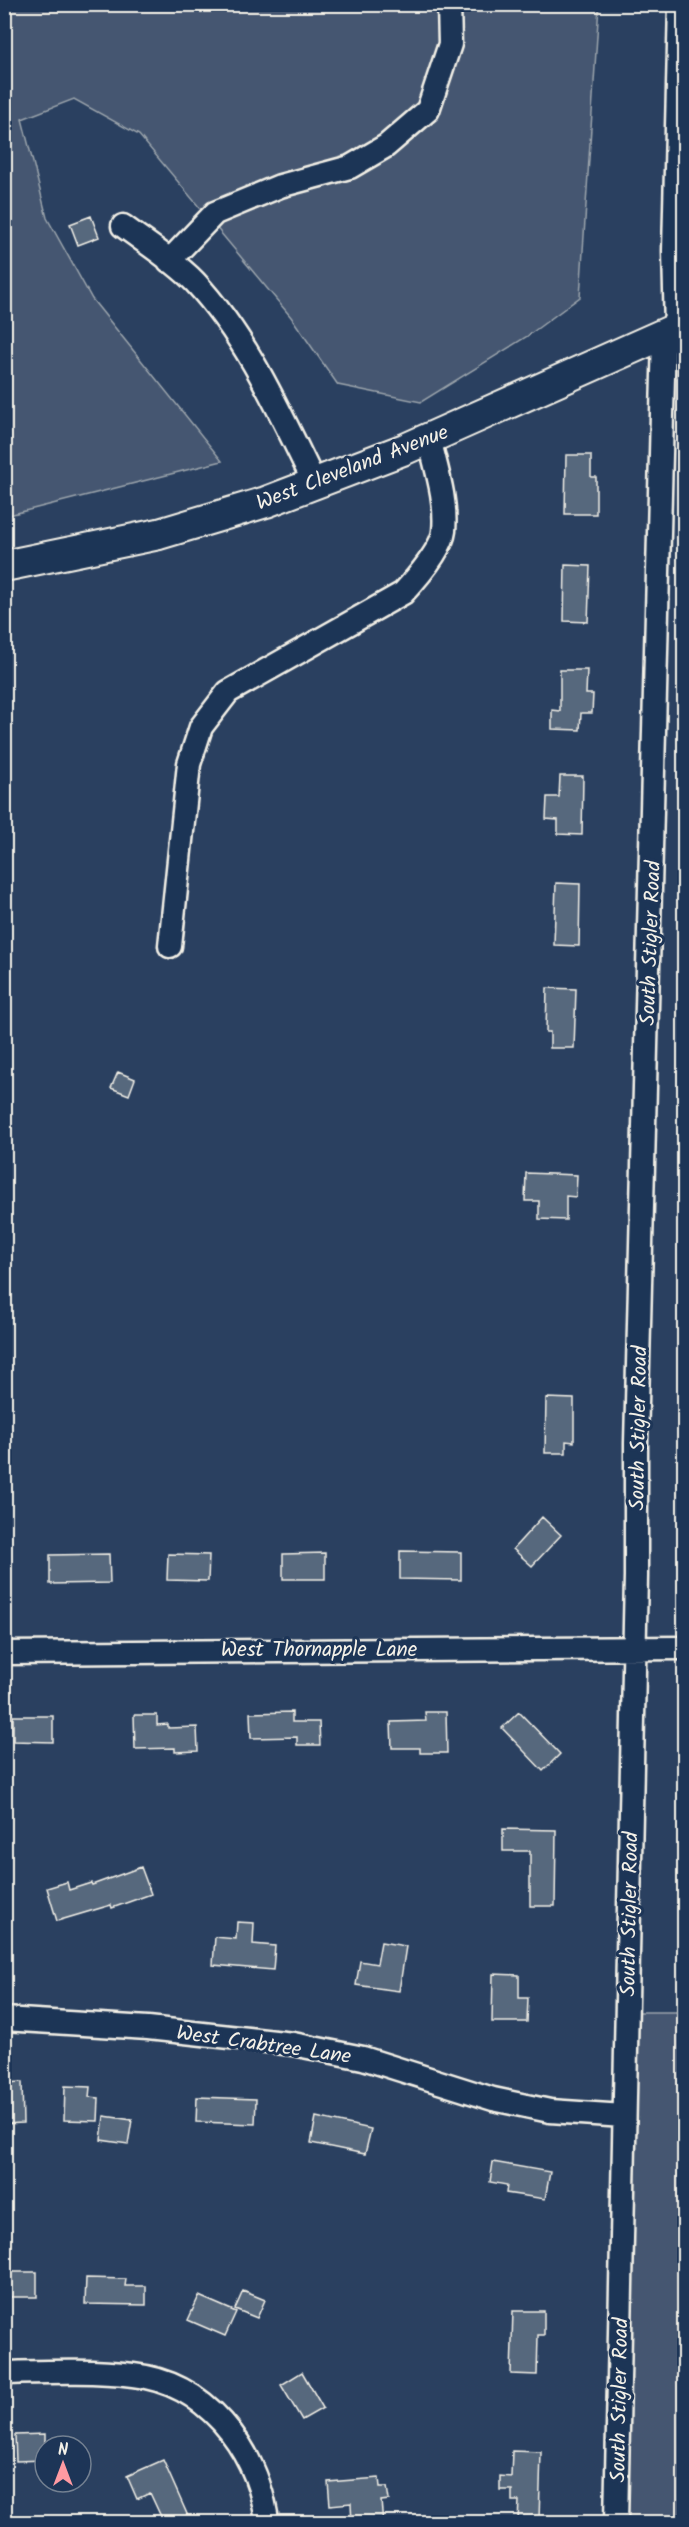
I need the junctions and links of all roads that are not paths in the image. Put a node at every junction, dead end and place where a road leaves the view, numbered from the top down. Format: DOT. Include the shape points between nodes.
graph roads {
  1 [pos="449,4"];
  2 [pos="680,4"];
  3 [pos="123,225"];
  4 [pos="169,261"];
  5 [pos="675,330"];
  6 [pos="429,438"];
  7 [pos="314,482"];
  8 [pos="4,567"];
  9 [pos="170,946"];
  10 [pos="634,1647"];
  11 [pos="684,1648"];
  12 [pos="4,1653"];
  13 [pos="4,2019"];
  14 [pos="624,2116"];
  15 [pos="4,2373"];
  16 [pos="266,2514"];
  17 [pos="616,2523"];
  1 -- 4 [label="street" via="450,44 428,110 386,146 350,167 280,186 215,213"];
  2 -- 5 [label="street, South Stigler Road"];
  3 -- 4 [label="street"];
  4 -- 7 [label="street" via="193,280 226,319 271,396"];
  5 -- 6 [label="main road, West Cleveland Avenue"];
  5 -- 10 [label="street, South Stigler Road" via="636,1443"];
  6 -- 7 [label="main road, West Cleveland Avenue"];
  6 -- 9 [label="street" via="442,490 444,533 425,568 404,593 228,692 201,727 189,764"];
  7 -- 8 [label="main road, West Cleveland Avenue" via="266,502 159,534"];
  10 -- 11 [label="street, West Thornapple Lane"];
  10 -- 12 [label="street, West Thornapple Lane"];
  10 -- 14 [label="street, South Stigler Road"];
  13 -- 14 [label="street, West Crabtree Lane" via="148,2028 293,2044 363,2058 493,2099 550,2111"];
  14 -- 17 [label="street, South Stigler Road"];
  15 -- 16 [label="street" via="135,2375 189,2394 222,2420 243,2447 262,2488"];
}
